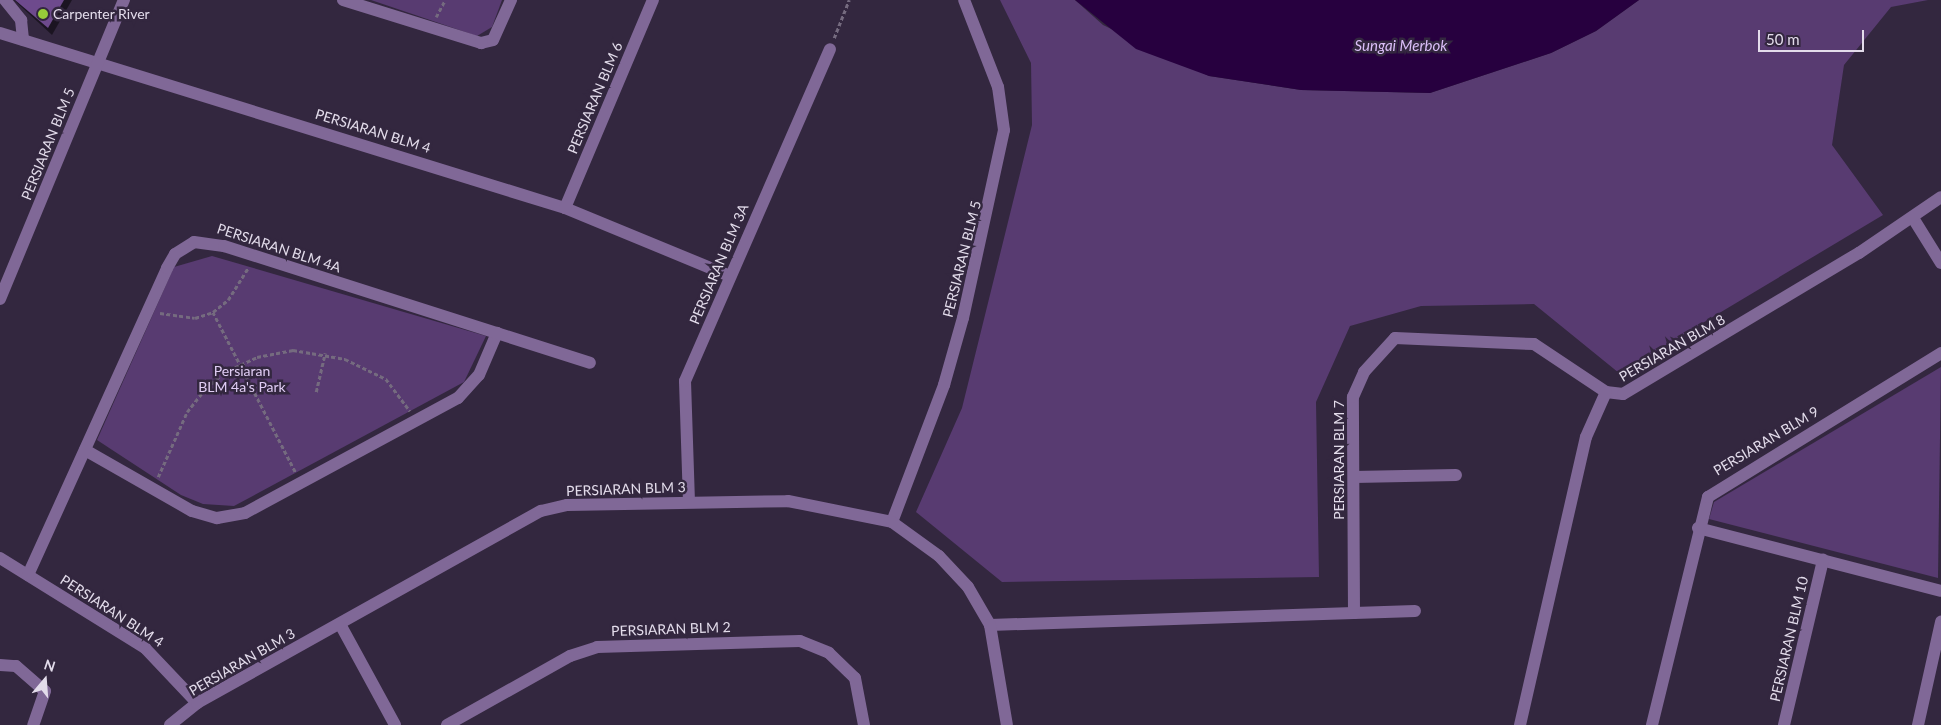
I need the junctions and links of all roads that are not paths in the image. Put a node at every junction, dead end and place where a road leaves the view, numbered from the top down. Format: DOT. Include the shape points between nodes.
graph roads {
  1 [pos="5,0"];
  2 [pos="124,0"];
  3 [pos="343,0"];
  4 [pos="511,0"];
  5 [pos="653,0"];
  6 [pos="964,0"];
  7 [pos="0,33"];
  8 [pos="23,40"];
  9 [pos="830,49"];
  10 [pos="98,64"];
  11 [pos="1941,197"];
  12 [pos="566,208"];
  13 [pos="1913,218"];
  14 [pos="1941,263"];
  15 [pos="730,276"];
  16 [pos="0,299"];
  17 [pos="497,333"];
  18 [pos="1941,353"];
  19 [pos="590,363"];
  20 [pos="1606,392"];
  21 [pos="85,450"];
  22 [pos="1456,475"];
  23 [pos="1354,477"];
  24 [pos="689,502"];
  25 [pos="892,522"];
  26 [pos="1698,528"];
  27 [pos="0,558"];
  28 [pos="1823,560"];
  29 [pos="28,575"];
  30 [pos="1941,591"];
  31 [pos="1415,611"];
  32 [pos="1354,613"];
  33 [pos="1941,622"];
  34 [pos="340,624"];
  35 [pos="990,625"];
  36 [pos="0,665"];
  37 [pos="197,703"];
  38 [pos="33,725"];
  39 [pos="170,725"];
  40 [pos="395,725"];
  41 [pos="447,725"];
  42 [pos="864,725"];
  43 [pos="1007,725"];
  44 [pos="1520,725"];
  45 [pos="1652,725"];
  46 [pos="1784,725"];
  47 [pos="1918,725"];
  1 -- 8 [label="street" via="21,20"];
  2 -- 10 [label="street, PERSIARAN BLM 5"];
  3 -- 4 [label="street" via="488,42 499,30"];
  5 -- 12 [label="street, PERSIARAN BLM 6"];
  6 -- 25 [label="street, PERSIARAN BLM 5" via="994,73 1004,130 987,226 944,385"];
  7 -- 8 [label="street, PERSIARAN BLM 4"];
  8 -- 10 [label="street, PERSIARAN BLM 4"];
  9 -- 15 [label="street, PERSIARAN BLM 3A"];
  10 -- 12 [label="street, PERSIARAN BLM 4"];
  10 -- 16 [label="street, PERSIARAN BLM 5"];
  11 -- 13 [label="street, PERSIARAN BLM 8"];
  12 -- 15 [label="street, PERSIARAN BLM 4"];
  13 -- 14 [label="street"];
  13 -- 20 [label="street, PERSIARAN BLM 8" via="1632,390 1618,395"];
  15 -- 24 [label="street, PERSIARAN BLM 3A" via="685,381"];
  17 -- 19 [label="street, PERSIARAN BLM 4A"];
  17 -- 21 [label="street" via="469,390 302,484 245,512 217,518 192,511"];
  17 -- 21 [label="street, PERSIARAN BLM 4A" via="205,241 185,246 166,268"];
  18 -- 26 [label="street, PERSIARAN BLM 9" via="1716,488 1703,507"];
  20 -- 23 [label="street, PERSIARAN BLM 7" via="1534,344 1395,338 1355,390"];
  20 -- 44 [label="street, PERSIARAN BLM 8" via="1582,455"];
  21 -- 29 [label="street, PERSIARAN BLM 4A"];
  22 -- 23 [label="street"];
  23 -- 32 [label="street, PERSIARAN BLM 7"];
  24 -- 25 [label="street, PERSIARAN BLM 3" via="800,501"];
  24 -- 34 [label="street, PERSIARAN BLM 3" via="567,506 541,511"];
  25 -- 35 [label="street, PERSIARAN BLM 3" via="926,544 959,576"];
  26 -- 28 [label="street"];
  26 -- 45 [label="street, PERSIARAN BLM 9"];
  27 -- 29 [label="street, PERSIARAN BLM 4"];
  28 -- 30 [label="street"];
  28 -- 46 [label="street, PERSIARAN BLM 10"];
  29 -- 37 [label="street, PERSIARAN BLM 4" via="145,648"];
  31 -- 32 [label="street"];
  32 -- 35 [label="street"];
  33 -- 47 [label="street"];
  34 -- 37 [label="street, PERSIARAN BLM 3"];
  34 -- 40 [label="street"];
  35 -- 43 [label="street, PERSIARAN BLM 3"];
  36 -- 38 [label="street" via="16,666 45,691"];
  37 -- 39 [label="street, PERSIARAN BLM 3"];
  41 -- 42 [label="street, PERSIARAN BLM 2" via="570,656 597,647 800,641 825,650 855,678"];
}
